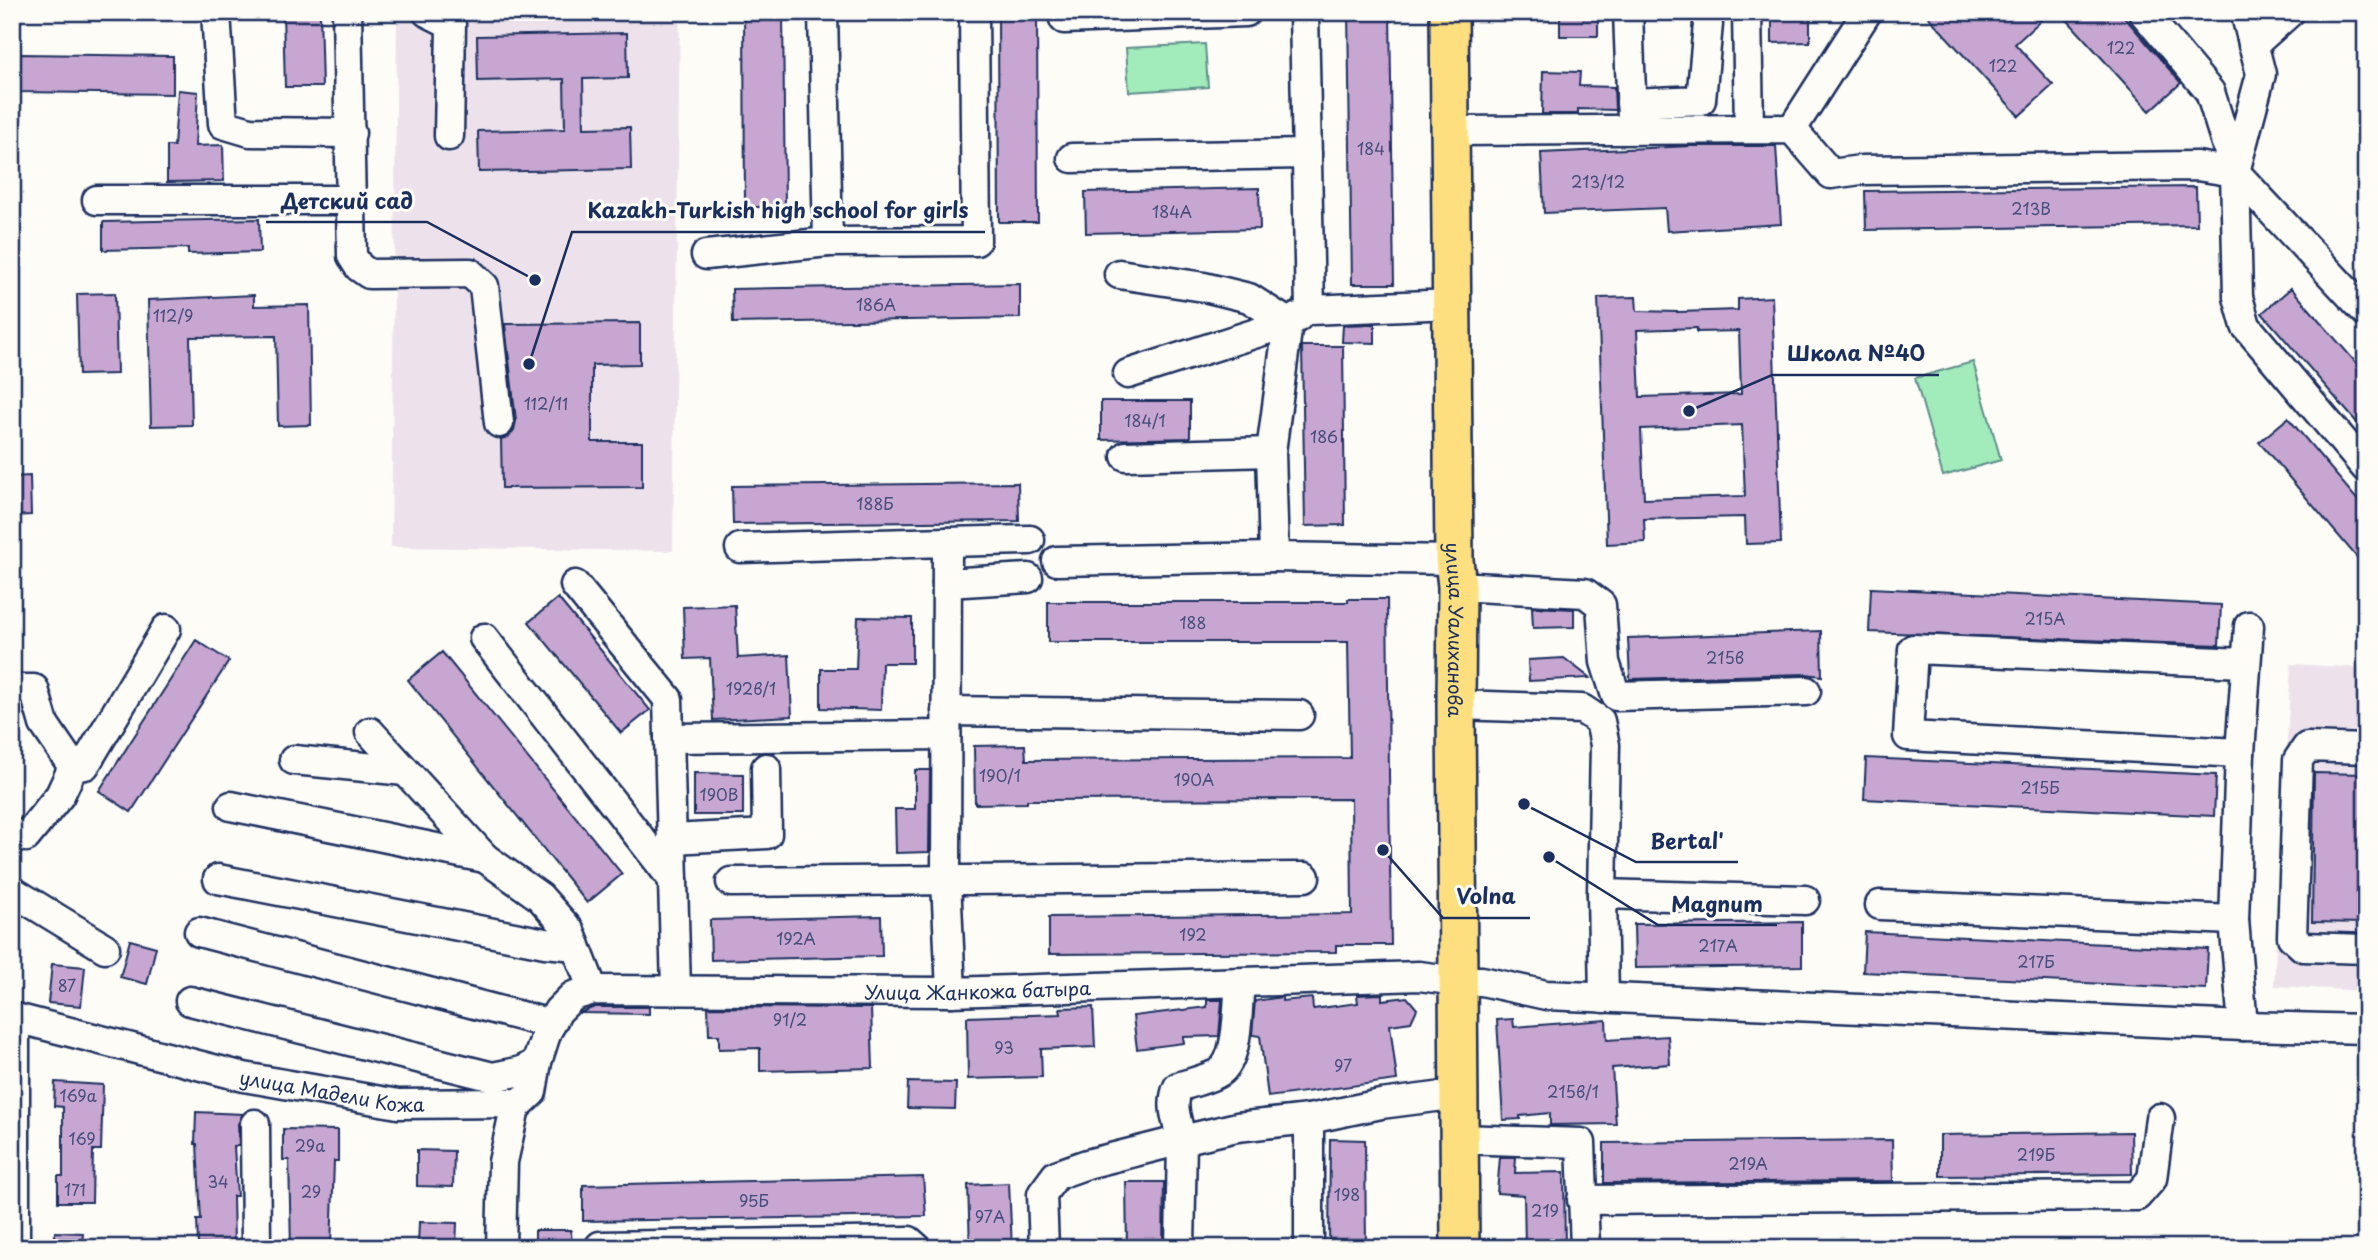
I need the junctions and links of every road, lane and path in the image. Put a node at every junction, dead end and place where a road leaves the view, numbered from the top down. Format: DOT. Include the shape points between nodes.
graph roads {
  1 [pos="216,12"];
  2 [pos="347,12"];
  3 [pos="426,12"];
  4 [pos="823,12"];
  5 [pos="974,12"];
  6 [pos="1245,12"];
  7 [pos="1304,12"];
  8 [pos="1449,12"];
  9 [pos="1628,12"];
  10 [pos="1747,12"];
  11 [pos="1867,12"];
  12 [pos="2143,12"];
  13 [pos="2245,12"];
  14 [pos="2290,12"];
  15 [pos="1064,19"];
  16 [pos="1707,24"];
  17 [pos="2253,45"];
  18 [pos="1632,116"];
  19 [pos="1749,129"];
  20 [pos="1792,129"];
  21 [pos="1450,131"];
  22 [pos="351,133"];
  23 [pos="449,136"];
  24 [pos="1307,155"];
  25 [pos="1072,158"];
  26 [pos="2235,172"];
  27 [pos="97,200"];
  28 [pos="352,200"];
  29 [pos="828,242"];
  30 [pos="706,255"];
  31 [pos="1119,274"];
  32 [pos="1452,304"];
  33 [pos="2366,312"];
  34 [pos="1299,317"];
  35 [pos="1128,374"];
  36 [pos="499,423"];
  37 [pos="1271,452"];
  38 [pos="1126,456"];
  39 [pos="2366,468"];
  40 [pos="1030,540"];
  41 [pos="947,542"];
  42 [pos="740,548"];
  43 [pos="1274,557"];
  44 [pos="1058,561"];
  45 [pos="1455,573"];
  46 [pos="1028,578"];
  47 [pos="947,583"];
  48 [pos="575,585"];
  49 [pos="2249,626"];
  50 [pos="166,629"];
  51 [pos="484,638"];
  52 [pos="2245,663"];
  53 [pos="12,689"];
  54 [pos="1807,691"];
  55 [pos="1455,705"];
  56 [pos="1299,715"];
  57 [pos="946,723"];
  58 [pos="370,732"];
  59 [pos="669,737"];
  60 [pos="2366,749"];
  61 [pos="2240,753"];
  62 [pos="295,760"];
  63 [pos="73,767"];
  64 [pos="766,768"];
  65 [pos="405,771"];
  66 [pos="232,806"];
  67 [pos="12,833"];
  68 [pos="672,839"];
  69 [pos="485,858"];
  70 [pos="1305,877"];
  71 [pos="218,879"];
  72 [pos="673,880"];
  73 [pos="946,880"];
  74 [pos="731,882"];
  75 [pos="12,891"];
  76 [pos="1602,894"];
  77 [pos="1805,901"];
  78 [pos="1880,905"];
  79 [pos="2234,920"];
  80 [pos="199,932"];
  81 [pos="576,946"];
  82 [pos="105,948"];
  83 [pos="2366,949"];
  84 [pos="1458,981"];
  85 [pos="593,990"];
  86 [pos="676,990"];
  87 [pos="951,992"];
  88 [pos="1239,995"];
  89 [pos="1604,998"];
  90 [pos="190,1001"];
  91 [pos="14,1017"];
  92 [pos="551,1024"];
  93 [pos="2243,1026"];
  94 [pos="2366,1029"];
  95 [pos="537,1062"];
  96 [pos="1459,1094"];
  97 [pos="515,1108"];
  98 [pos="2160,1118"];
  99 [pos="1309,1119"];
  100 [pos="255,1124"];
  101 [pos="1460,1139"];
  102 [pos="1182,1140"];
  103 [pos="1582,1200"];
  104 [pos="15,1248"];
  105 [pos="256,1248"];
  106 [pos="501,1248"];
  107 [pos="600,1248"];
  108 [pos="917,1248"];
  109 [pos="1044,1248"];
  110 [pos="1180,1248"];
  111 [pos="1309,1248"];
  112 [pos="1460,1248"];
  113 [pos="1585,1248"];
  1 -- 22 [label="street" via="223,124 250,132"];
  2 -- 22 [label="street"];
  3 -- 23 [label="street" via="451,24"];
  4 -- 29 [label="street"];
  5 -- 29 [label="street" via="976,241"];
  6 -- 15 [label="street"];
  7 -- 24 [label="street"];
  8 -- 21 [label="main road, улица Уалиханова"];
  9 -- 18 [label="street"];
  10 -- 19 [label="street"];
  11 -- 20 [label="street"];
  12 -- 26 [label="street" via="2210,92"];
  13 -- 17 [label="street"];
  14 -- 17 [label="street"];
  16 -- 18 [label="street" via="1700,100"];
  17 -- 26 [label="street" via="2261,74"];
  18 -- 19 [label="street"];
  18 -- 21 [label="street"];
  19 -- 20 [label="street"];
  20 -- 26 [label="street" via="1831,174 2197,166"];
  21 -- 32 [label="main road, улица Уалиханова"];
  22 -- 28 [label="street"];
  24 -- 25 [label="street"];
  24 -- 34 [label="street"];
  26 -- 33 [label="street"];
  26 -- 39 [label="street" via="2238,297 2246,326"];
  27 -- 28 [label="street"];
  28 -- 36 [label="street" via="352,256 369,275 470,273 484,286"];
  29 -- 30 [label="street"];
  31 -- 34 [label="street" via="1204,287"];
  32 -- 34 [label="street"];
  32 -- 45 [label="main road, улица Уалиханова"];
  34 -- 35 [label="street"];
  34 -- 37 [label="street"];
  37 -- 38 [label="street"];
  37 -- 43 [label="street"];
  40 -- 41 [label="street"];
  41 -- 42 [label="street"];
  41 -- 47 [label="street"];
  43 -- 44 [label="street"];
  43 -- 45 [label="street"];
  45 -- 54 [label="street" via="1585,593 1601,606 1605,662 1616,696"];
  45 -- 55 [label="main road, улица Уалиханова"];
  46 -- 47 [label="street"];
  47 -- 57 [label="street"];
  48 -- 59 [label="street" via="668,699"];
  49 -- 52 [label="street"];
  50 -- 63 [label="street" via="85,765"];
  51 -- 72 [label="street"];
  52 -- 61 [label="street"];
  52 -- 61 [label="street" via="1913,649 1908,736"];
  53 -- 63 [label="street" via="34,689 44,724"];
  55 -- 76 [label="street" via="1582,709 1600,721 1605,745"];
  55 -- 84 [label="main road, улица Уалиханова"];
  56 -- 57 [label="street"];
  57 -- 59 [label="street"];
  57 -- 73 [label="street"];
  58 -- 65 [label="street"];
  59 -- 68 [label="street"];
  60 -- 83 [label="street" via="2307,747 2298,760 2292,937 2303,947"];
  61 -- 79 [label="street"];
  62 -- 65 [label="street"];
  63 -- 67 [label="street" via="60,795 26,837"];
  64 -- 68 [label="street" via="767,834"];
  65 -- 69 [label="street"];
  66 -- 69 [label="street"];
  68 -- 72 [label="street"];
  69 -- 81 [label="street" via="540,897 570,931"];
  70 -- 73 [label="street"];
  71 -- 81 [label="street"];
  72 -- 86 [label="street"];
  73 -- 74 [label="street"];
  73 -- 87 [label="street"];
  75 -- 82 [label="street"];
  76 -- 77 [label="street"];
  76 -- 89 [label="street"];
  78 -- 79 [label="street"];
  79 -- 93 [label="street"];
  80 -- 92 [label="street"];
  81 -- 85 [label="street"];
  84 -- 87 [label="street, Улица Жанкожа батыра" via="1419,976"];
  84 -- 89 [label="street, Улица Жанкожа батыра" via="1482,981 1546,995"];
  84 -- 96 [label="main road, улица Уалиханова"];
  85 -- 86 [label="street, Улица Жанкожа батыра"];
  85 -- 92 [label="street, Улица Жанкожа батыра" via="573,996"];
  86 -- 87 [label="street, Улица Жанкожа батыра"];
  88 -- 102 [label="street" via="1234,1045 1225,1068 1178,1087 1174,1095"];
  89 -- 93 [label="street, Улица Жанкожа батыра"];
  90 -- 95 [label="street" via="493,1077 522,1071"];
  91 -- 97 [label="street, улица Мадели Кожа" via="244,1077 398,1104 502,1102"];
  91 -- 104 [label="street"];
  92 -- 95 [label="street, Улица Жанкожа батыра"];
  93 -- 94 [label="street, Улица Жанкожа батыра"];
  95 -- 97 [label="street, Улица Жанкожа батыра" via="532,1092"];
  96 -- 99 [label="street"];
  96 -- 101 [label="main road, улица Уалиханова"];
  97 -- 106 [label="street" via="503,1162"];
  98 -- 103 [label="street" via="2152,1179 2137,1196"];
  99 -- 102 [label="street" via="1237,1127"];
  99 -- 111 [label="street"];
  100 -- 105 [label="street"];
  101 -- 103 [label="street" via="1581,1143"];
  101 -- 112 [label="main road, улица Уалиханова"];
  102 -- 109 [label="street" via="1056,1175 1042,1194"];
  102 -- 110 [label="street"];
  103 -- 113 [label="street"];
  107 -- 108 [label="street" via="909,1241"];
}
